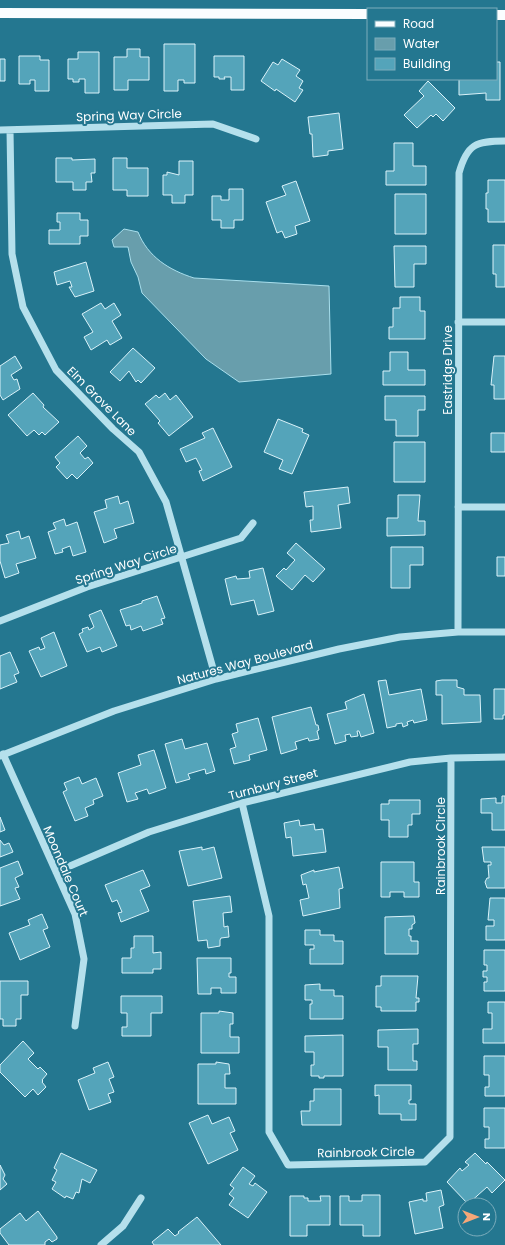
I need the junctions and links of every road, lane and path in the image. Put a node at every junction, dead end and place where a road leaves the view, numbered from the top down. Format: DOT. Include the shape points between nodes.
graph roads {
  1 [pos="0,14"];
  2 [pos="367,14"];
  3 [pos="0,130"];
  4 [pos="10,130"];
  5 [pos="256,139"];
  6 [pos="505,141"];
  7 [pos="458,322"];
  8 [pos="505,322"];
  9 [pos="458,507"];
  10 [pos="505,507"];
  11 [pos="253,523"];
  12 [pos="182,558"];
  13 [pos="0,621"];
  14 [pos="458,632"];
  15 [pos="505,632"];
  16 [pos="216,679"];
  17 [pos="2,755"];
  18 [pos="451,758"];
  19 [pos="505,758"];
  20 [pos="242,803"];
  21 [pos="56,872"];
  22 [pos="75,1026"];
  23 [pos="141,1198"];
  24 [pos="101,1245"];
  1 -- 2 [label="main road"];
  3 -- 4 [label="street, Spring Way Circle"];
  4 -- 5 [label="street, Spring Way Circle" via="213,124"];
  4 -- 12 [label="street, Elm Grove Lane" via="12,254 23,307 56,370 139,452 166,502"];
  6 -- 7 [label="street, Eastridge Drive" via="487,141 472,147 463,156 459,173"];
  7 -- 8 [label="street"];
  7 -- 9 [label="street, Eastridge Drive"];
  9 -- 10 [label="street"];
  9 -- 14 [label="street, Eastridge Drive"];
  11 -- 12 [label="street, Spring Way Circle" via="241,538"];
  12 -- 13 [label="street, Spring Way Circle" via="87,587"];
  12 -- 16 [label="street, Elm Grove Lane"];
  14 -- 15 [label="street, Natures Way Boulevard"];
  14 -- 16 [label="street, Natures Way Boulevard" via="400,637"];
  16 -- 17 [label="street, Natures Way Boulevard" via="114,711"];
  17 -- 21 [label="street, Moondale Court"];
  18 -- 19 [label="street, Turnbury Street"];
  18 -- 20 [label="street, Turnbury Street" via="410,762"];
  18 -- 20 [label="street, Rainbrook Circle" via="450,1137 425,1162 288,1165 269,1132 269,916"];
  20 -- 21 [label="street, Turnbury Street" via="149,832"];
  21 -- 22 [label="street, Moondale Court" via="75,914 84,959"];
  23 -- 24 [label="street" via="123,1226"];
}
